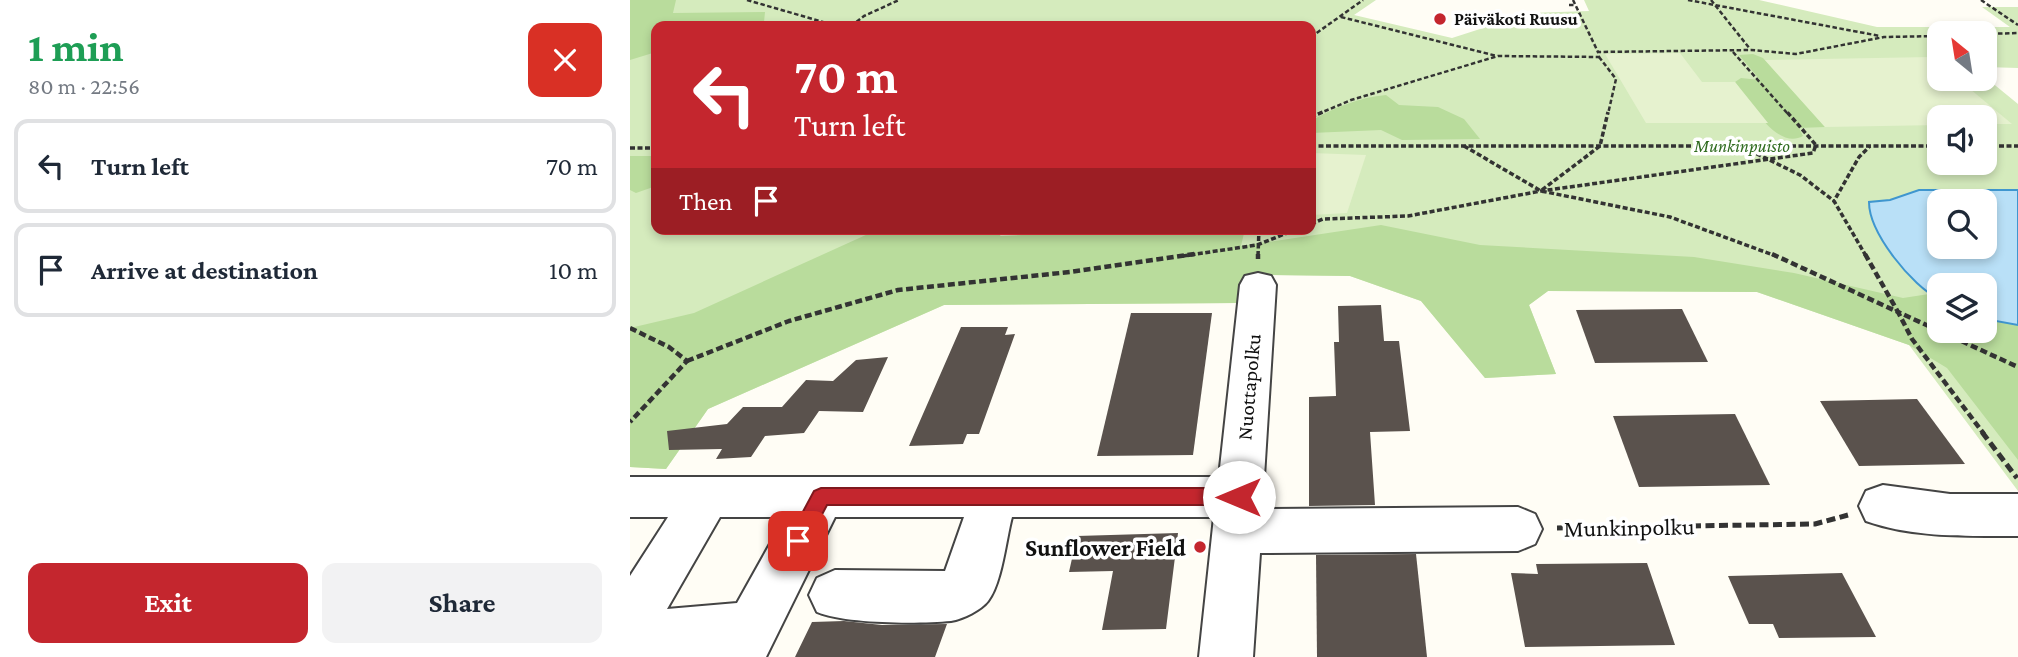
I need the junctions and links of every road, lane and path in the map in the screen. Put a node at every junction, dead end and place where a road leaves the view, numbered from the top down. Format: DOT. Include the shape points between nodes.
graph roads {
  1 [pos="747,0"];
  2 [pos="899,0"];
  3 [pos="1363,0"];
  4 [pos="1573,0"];
  5 [pos="1688,0"];
  6 [pos="1981,0"];
  7 [pos="1711,2"];
  8 [pos="1569,5"];
  9 [pos="1576,5"];
  10 [pos="1341,17"];
  11 [pos="1368,19"];
  12 [pos="820,21"];
  13 [pos="858,21"];
  14 [pos="1362,22"];
  15 [pos="2018,25"];
  16 [pos="2018,33"];
  17 [pos="1316,34"];
  18 [pos="1997,34"];
  19 [pos="1927,36"];
  20 [pos="1884,37"];
  21 [pos="1751,50"];
  22 [pos="1732,51"];
  23 [pos="1598,52"];
  24 [pos="1796,54"];
  25 [pos="1498,56"];
  26 [pos="1599,57"];
  27 [pos="1800,59"];
  28 [pos="1316,115"];
  29 [pos="1739,145"];
  30 [pos="1816,145"];
  31 [pos="1871,145"];
  32 [pos="1316,146"];
  33 [pos="1464,146"];
  34 [pos="1600,146"];
  35 [pos="1927,146"];
  36 [pos="1997,146"];
  37 [pos="2018,146"];
  38 [pos="651,147"];
  39 [pos="630,148"];
  40 [pos="1773,161"];
  41 [pos="1541,191"];
  42 [pos="1834,201"];
  43 [pos="1316,222"];
  44 [pos="1283,235"];
  45 [pos="1258,285"];
  46 [pos="1898,312"];
  47 [pos="630,328"];
  48 [pos="687,361"];
  49 [pos="2018,368"];
  50 [pos="630,422"];
  51 [pos="2018,479"];
  52 [pos="630,497"];
  53 [pos="707,497"];
  54 [pos="821,497"];
  55 [pos="993,497"];
  56 [pos="1883,506"];
  57 [pos="1238,514"];
  58 [pos="2018,515"];
  59 [pos="1518,529"];
  60 [pos="835,595"];
  61 [pos="630,623"];
  62 [pos="630,639"];
  63 [pos="745,642"];
  64 [pos="1226,657"];
  1 -- 12 [label="path"];
  2 -- 13 [label="path"];
  3 -- 10 [label="path"];
  4 -- 9 [label="path"];
  5 -- 7 [label="path"];
  6 -- 15 [label="path"];
  7 -- 20 [label="path"];
  7 -- 21 [label="path"];
  8 -- 9 [label="path"];
  9 -- 23 [label="path"];
  10 -- 14 [label="path"];
  10 -- 17 [label="path"];
  11 -- 14 [label="path"];
  14 -- 25 [label="path"];
  16 -- 18 [label="path"];
  19 -- 20 [label="path"];
  20 -- 24 [label="path"];
  21 -- 22 [label="path"];
  21 -- 24 [label="path"];
  22 -- 23 [label="path"];
  22 -- 30 [label="path"];
  23 -- 26 [label="path"];
  24 -- 27 [label="path"];
  25 -- 26 [label="path"];
  25 -- 28 [label="path"];
  26 -- 34 [label="path" via="1616,79"];
  29 -- 30 [label="path"];
  29 -- 34 [label="path"];
  29 -- 40 [label="path"];
  30 -- 31 [label="path"];
  30 -- 40 [label="path" via="1813,153"];
  31 -- 35 [label="path"];
  31 -- 42 [label="path"];
  32 -- 33 [label="path"];
  33 -- 34 [label="path"];
  33 -- 41 [label="path"];
  34 -- 41 [label="path"];
  36 -- 37 [label="path"];
  38 -- 39 [label="path"];
  40 -- 41 [label="path"];
  40 -- 42 [label="path"];
  41 -- 43 [label="path" via="1408,216"];
  41 -- 46 [label="path" via="1670,217 1716,232"];
  42 -- 46 [label="path"];
  44 -- 48 [label="path" via="1257,246 898,290 789,321"];
  45 -- 57 [label="street, Nuottapolku"];
  46 -- 49 [label="path"];
  46 -- 51 [label="path" via="1912,339"];
  47 -- 48 [label="path"];
  48 -- 50 [label="path"];
  52 -- 53 [label="street"];
  53 -- 54 [label="street"];
  53 -- 61 [label="street"];
  54 -- 55 [label="street"];
  54 -- 63 [label="street"];
  55 -- 57 [label="street"];
  55 -- 60 [label="street" via="970,584 962,591 953,596"];
  56 -- 58 [label="street" via="1950,515"];
  56 -- 59 [label="path, Munkinpolku" via="1815,524"];
  57 -- 59 [label="street"];
  57 -- 64 [label="street, Nuottapolku"];
  62 -- 63 [label="street"];
}
